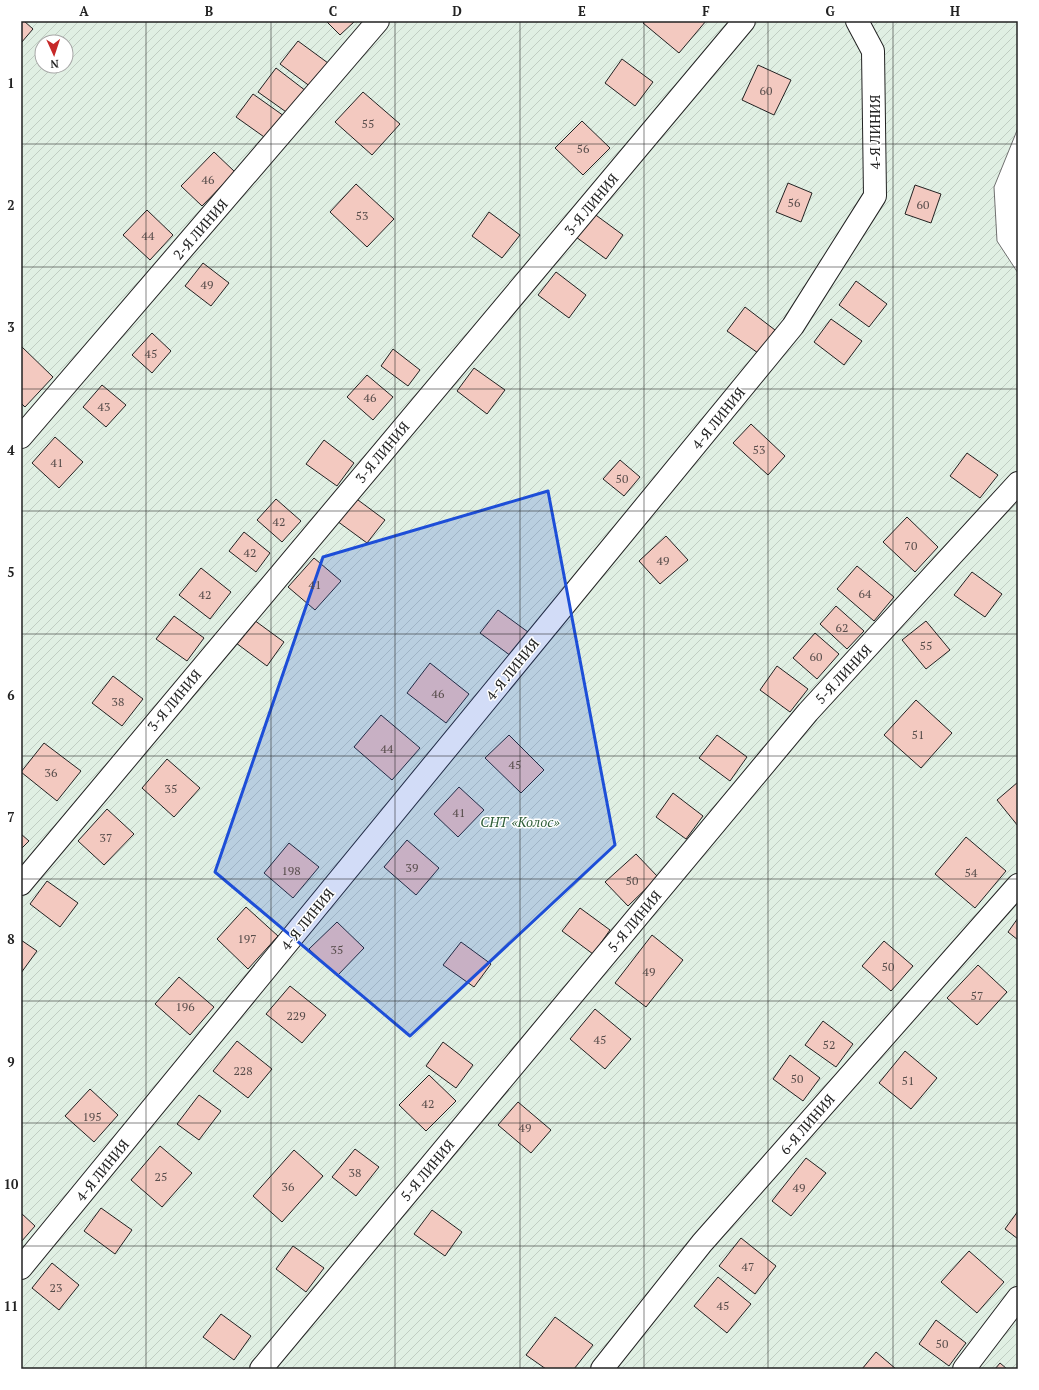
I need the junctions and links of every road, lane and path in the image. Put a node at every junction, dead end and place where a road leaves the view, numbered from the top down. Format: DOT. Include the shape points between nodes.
graph roads {
  1 [pos="378,21"];
  2 [pos="744,21"];
  3 [pos="857,21"];
  4 [pos="21,437"];
  5 [pos="1018,483"];
  6 [pos="21,884"];
  7 [pos="1018,885"];
  8 [pos="21,1268"];
  9 [pos="1018,1298"];
  10 [pos="261,1369"];
  11 [pos="602,1369"];
  12 [pos="964,1369"];
  1 -- 4 [label="street, 2-Я ЛИНИЯ"];
  2 -- 6 [label="street, 3-Я ЛИНИЯ"];
  3 -- 8 [label="street, 4-Я ЛИНИЯ" via="873,51 875,196 793,326"];
  5 -- 10 [label="street, 5-Я ЛИНИЯ" via="808,712"];
  7 -- 11 [label="street, 6-Я ЛИНИЯ" via="702,1243"];
  9 -- 12 [label="street"];
}
